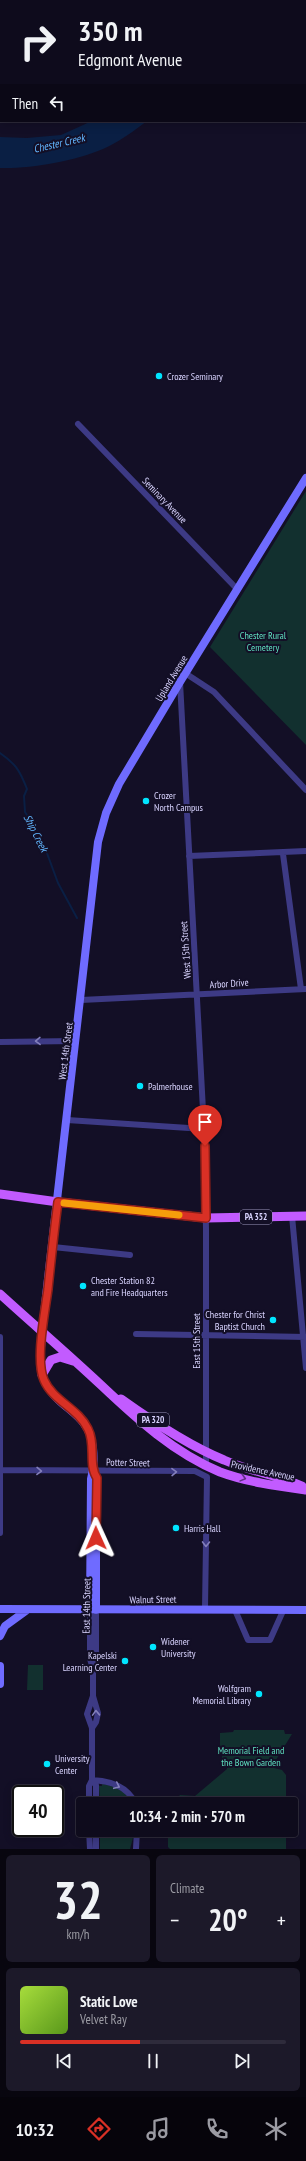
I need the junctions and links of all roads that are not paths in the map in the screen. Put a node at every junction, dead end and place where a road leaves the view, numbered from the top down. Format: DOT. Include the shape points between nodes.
graph roads {
  1 [pos="78,424"];
  2 [pos="306,478"];
  3 [pos="237,589"];
  4 [pos="185,673"];
  5 [pos="180,682"];
  6 [pos="306,790"];
  7 [pos="306,851"];
  8 [pos="283,854"];
  9 [pos="189,856"];
  10 [pos="92,902"];
  11 [pos="303,989"];
  12 [pos="198,995"];
  13 [pos="81,1000"];
  14 [pos="76,1041"];
  15 [pos="0,1042"];
  16 [pos="67,1120"];
  17 [pos="204,1129"];
  18 [pos="0,1194"];
  19 [pos="58,1202"];
  20 [pos="292,1216"];
  21 [pos="306,1216"];
  22 [pos="206,1218"];
  23 [pos="53,1247"];
  24 [pos="130,1255"];
  25 [pos="0,1294"];
  26 [pos="42,1331"];
  27 [pos="136,1334"];
  28 [pos="206,1335"];
  29 [pos="0,1337"];
  30 [pos="305,1337"];
  31 [pos="74,1361"];
  32 [pos="306,1368"];
  33 [pos="42,1375"];
  34 [pos="102,1386"];
  35 [pos="206,1452"];
  36 [pos="206,1465"];
  37 [pos="0,1470"];
  38 [pos="93,1472"];
  39 [pos="306,1489"];
  40 [pos="0,1533"];
  41 [pos="205,1608"];
  42 [pos="0,1609"];
  43 [pos="28,1610"];
  44 [pos="93,1610"];
  45 [pos="235,1610"];
  46 [pos="306,1610"];
  47 [pos="283,1611"];
  48 [pos="0,1636"];
  49 [pos="0,1666"];
  50 [pos="0,1684"];
  51 [pos="93,1696"];
  52 [pos="92,1728"];
  53 [pos="92,1780"];
  54 [pos="89,1797"];
  55 [pos="96,1797"];
  56 [pos="131,1797"];
  57 [pos="89,1837"];
  58 [pos="96,1837"];
  59 [pos="137,1837"];
  60 [pos="90,1849"];
  61 [pos="96,1849"];
  62 [pos="136,1849"];
  1 -- 3 [label="street, Seminary Avenue"];
  2 -- 3 [label="main road, Upland Avenue"];
  3 -- 4 [label="main road, Upland Avenue"];
  4 -- 5 [label="main road, Upland Avenue"];
  4 -- 6 [label="street" via="214,692"];
  5 -- 9 [label="street, West 15th Street"];
  5 -- 10 [label="main road, Upland Avenue" via="119,784 106,813 98,842"];
  7 -- 8 [label="street"];
  8 -- 9 [label="street"];
  8 -- 11 [label="street"];
  9 -- 12 [label="street, West 15th Street"];
  10 -- 13 [label="main road, West 14th Street"];
  11 -- 12 [label="street, Arbor Drive"];
  12 -- 13 [label="street, Arbor Drive"];
  12 -- 17 [label="street, West 15th Street"];
  13 -- 14 [label="main road, West 14th Street"];
  14 -- 15 [label="street, one-way"];
  14 -- 16 [label="main road, West 14th Street"];
  16 -- 17 [label="street"];
  16 -- 19 [label="main road, West 14th Street"];
  17 -- 22 [label="street, West 15th Street"];
  18 -- 19 [label="main road, PA 352"];
  19 -- 22 [label="main road, PA 352"];
  19 -- 23 [label="main road, East 14th Street"];
  20 -- 21 [label="main road, PA 352"];
  20 -- 22 [label="main road, PA 352"];
  20 -- 30 [label="street"];
  22 -- 28 [label="street, East 15th Street"];
  23 -- 24 [label="street"];
  23 -- 26 [label="main road, East 14th Street"];
  25 -- 26 [label="main road, Providence Avenue"];
  26 -- 31 [label="main road, Providence Avenue"];
  26 -- 33 [label="main road, East 14th Street"];
  27 -- 28 [label="street"];
  28 -- 30 [label="street"];
  28 -- 35 [label="street, East 15th Street"];
  29 -- 37 [label="street"];
  30 -- 32 [label="street"];
  31 -- 33 [label="main road" via="56,1357 47,1363"];
  31 -- 34 [label="main road, Providence Avenue / PA 320"];
  33 -- 38 [label="main road, East 14th Street" via="50,1391 87,1426 92,1444"];
  34 -- 35 [label="main road, Providence Avenue / PA 320"];
  34 -- 36 [label="main road, Providence Avenue / PA 320" via="139,1422"];
  35 -- 36 [label="street, East 15th Street"];
  35 -- 39 [label="main road, Providence Avenue / PA 320" via="223,1460 284,1478"];
  36 -- 39 [label="main road, Providence Avenue / PA 320, one-way" via="244,1479"];
  37 -- 38 [label="street, Potter Street, one-way"];
  37 -- 40 [label="street"];
  38 -- 41 [label="street, Potter Street, one-way" via="194,1472 207,1477"];
  38 -- 44 [label="main road, East 14th Street"];
  41 -- 44 [label="main road, Walnut Street"];
  41 -- 45 [label="main road, Walnut Street"];
  42 -- 43 [label="main road, Walnut Street"];
  43 -- 44 [label="main road, Walnut Street"];
  43 -- 48 [label="main road" via="5,1626"];
  44 -- 51 [label="street, East 14th Street" via="90,1659 93,1669"];
  45 -- 47 [label="main road, Walnut Street"];
  45 -- 47 [label="street" via="248,1640 270,1640"];
  46 -- 47 [label="main road, Walnut Street"];
  49 -- 50 [label="main road"];
  51 -- 52 [label="street, East 14th Street" via="87,1714"];
  52 -- 51 [label="street, East 14th Street, one-way" via="98,1713"];
  52 -- 53 [label="street, East 14th Street"];
  53 -- 54 [label="street, East 14th Street"];
  53 -- 55 [label="street, East 14th Street" via="96,1785"];
  53 -- 56 [label="street, one-way" via="117,1784"];
  57 -- 60 [label="street"];
  58 -- 61 [label="street"];
  59 -- 62 [label="street"];
}
